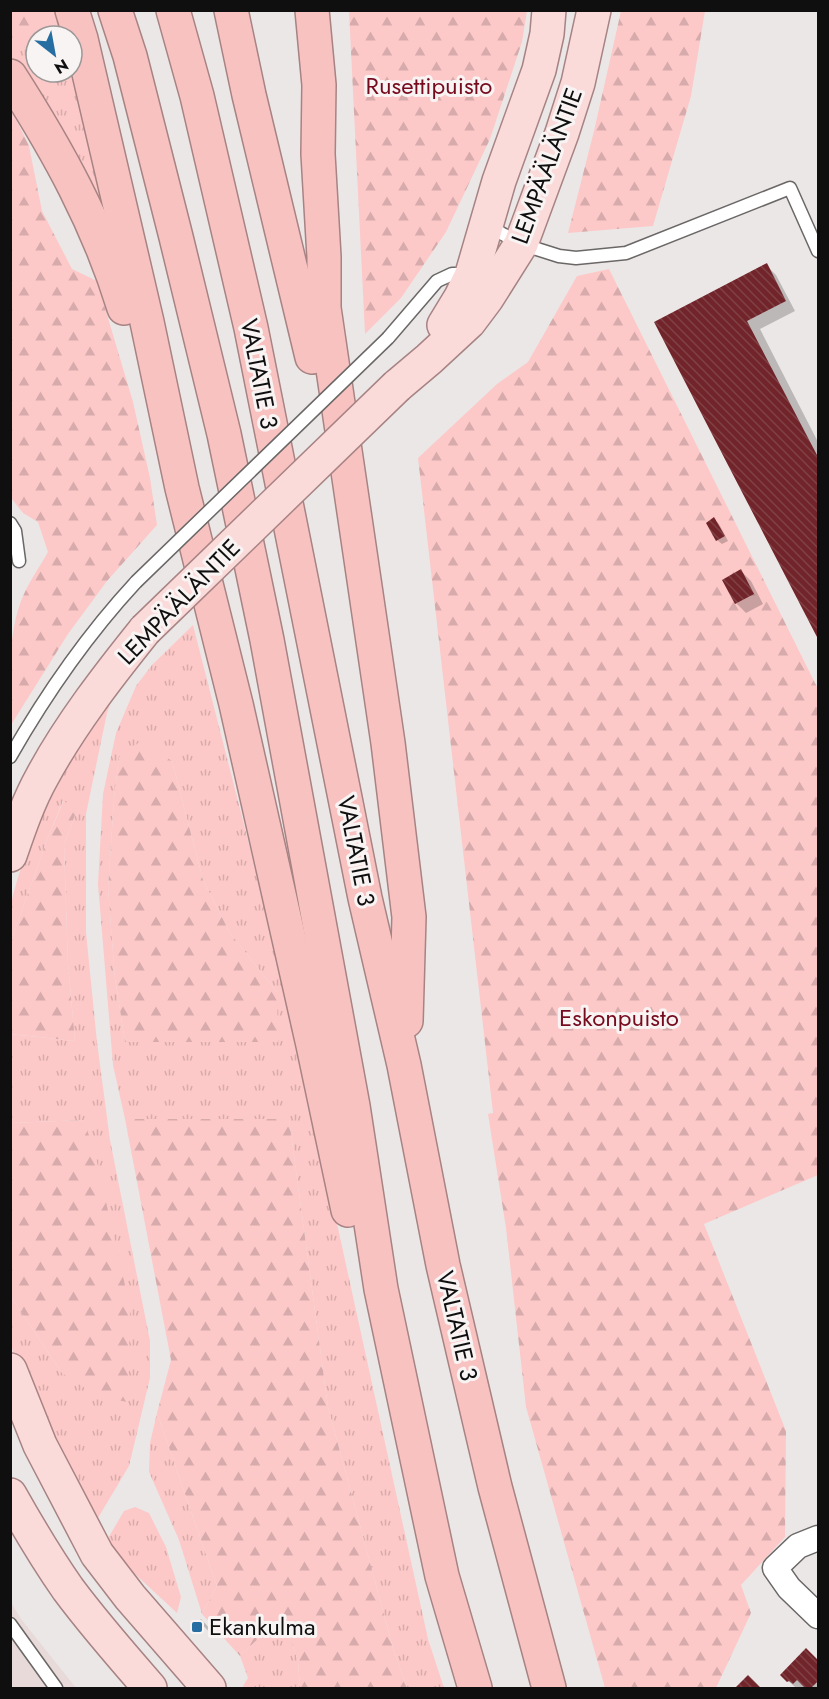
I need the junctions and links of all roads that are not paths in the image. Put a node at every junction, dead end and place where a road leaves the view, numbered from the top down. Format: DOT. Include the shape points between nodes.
graph roads {
  1 [pos="72,10"];
  2 [pos="115,10"];
  3 [pos="173,10"];
  4 [pos="231,10"];
  5 [pos="312,10"];
  6 [pos="549,10"];
  7 [pos="594,10"];
  8 [pos="10,76"];
  9 [pos="486,225"];
  10 [pos="521,244"];
  11 [pos="819,251"];
  12 [pos="472,274"];
  13 [pos="397,386"];
  14 [pos="182,488"];
  15 [pos="10,523"];
  16 [pos="360,560"];
  17 [pos="19,561"];
  18 [pos="10,757"];
  19 [pos="10,855"];
  20 [pos="404,1065"];
  21 [pos="381,1289"];
  22 [pos="10,1370"];
  23 [pos="10,1495"];
  24 [pos="808,1542"];
  25 [pos="819,1616"];
  26 [pos="10,1624"];
  27 [pos="56,1689"];
  28 [pos="150,1689"];
  29 [pos="209,1689"];
  30 [pos="475,1689"];
  31 [pos="549,1689"];
  1 -- 14 [label="highway" via="145,310"];
  2 -- 21 [label="highway, VALTATIE 3" via="176,237 265,628 353,1106"];
  3 -- 20 [label="highway, VALTATIE 3" via="251,328 364,898"];
  4 -- 16 [label="highway"];
  5 -- 16 [label="highway" via="319,84 324,308"];
  6 -- 9 [label="main road, LEMPÄÄLÄNTIE" via="539,70"];
  7 -- 10 [label="main road, LEMPÄÄLÄNTIE" via="566,123"];
  8 -- 14 [label="highway" via="82,200 113,270"];
  9 -- 10 [label="lane"];
  9 -- 12 [label="main road, LEMPÄÄLÄNTIE"];
  10 -- 11 [label="lane" via="576,258 626,253 790,188"];
  10 -- 13 [label="main road, LEMPÄÄLÄNTIE" via="469,322"];
  12 -- 13 [label="main road, LEMPÄÄLÄNTIE" via="439,333"];
  12 -- 18 [label="lane, bridge" via="452,274 438,281 388,338 136,582 86,640"];
  13 -- 19 [label="main road, LEMPÄÄLÄNTIE, bridge" via="145,630 112,670 56,753"];
  14 -- 21 [label="highway" via="236,704 352,1228"];
  15 -- 17 [label="lane" via="15,531"];
  16 -- 20 [label="highway" via="409,917"];
  20 -- 31 [label="highway, VALTATIE 3" via="443,1265 495,1487"];
  21 -- 30 [label="highway, VALTATIE 3" via="442,1576"];
  22 -- 29 [label="main road" via="40,1445 97,1554"];
  23 -- 28 [label="main road" via="68,1588"];
  24 -- 25 [label="street" via="775,1568 789,1588"];
  26 -- 27 [label="lane"];
}
